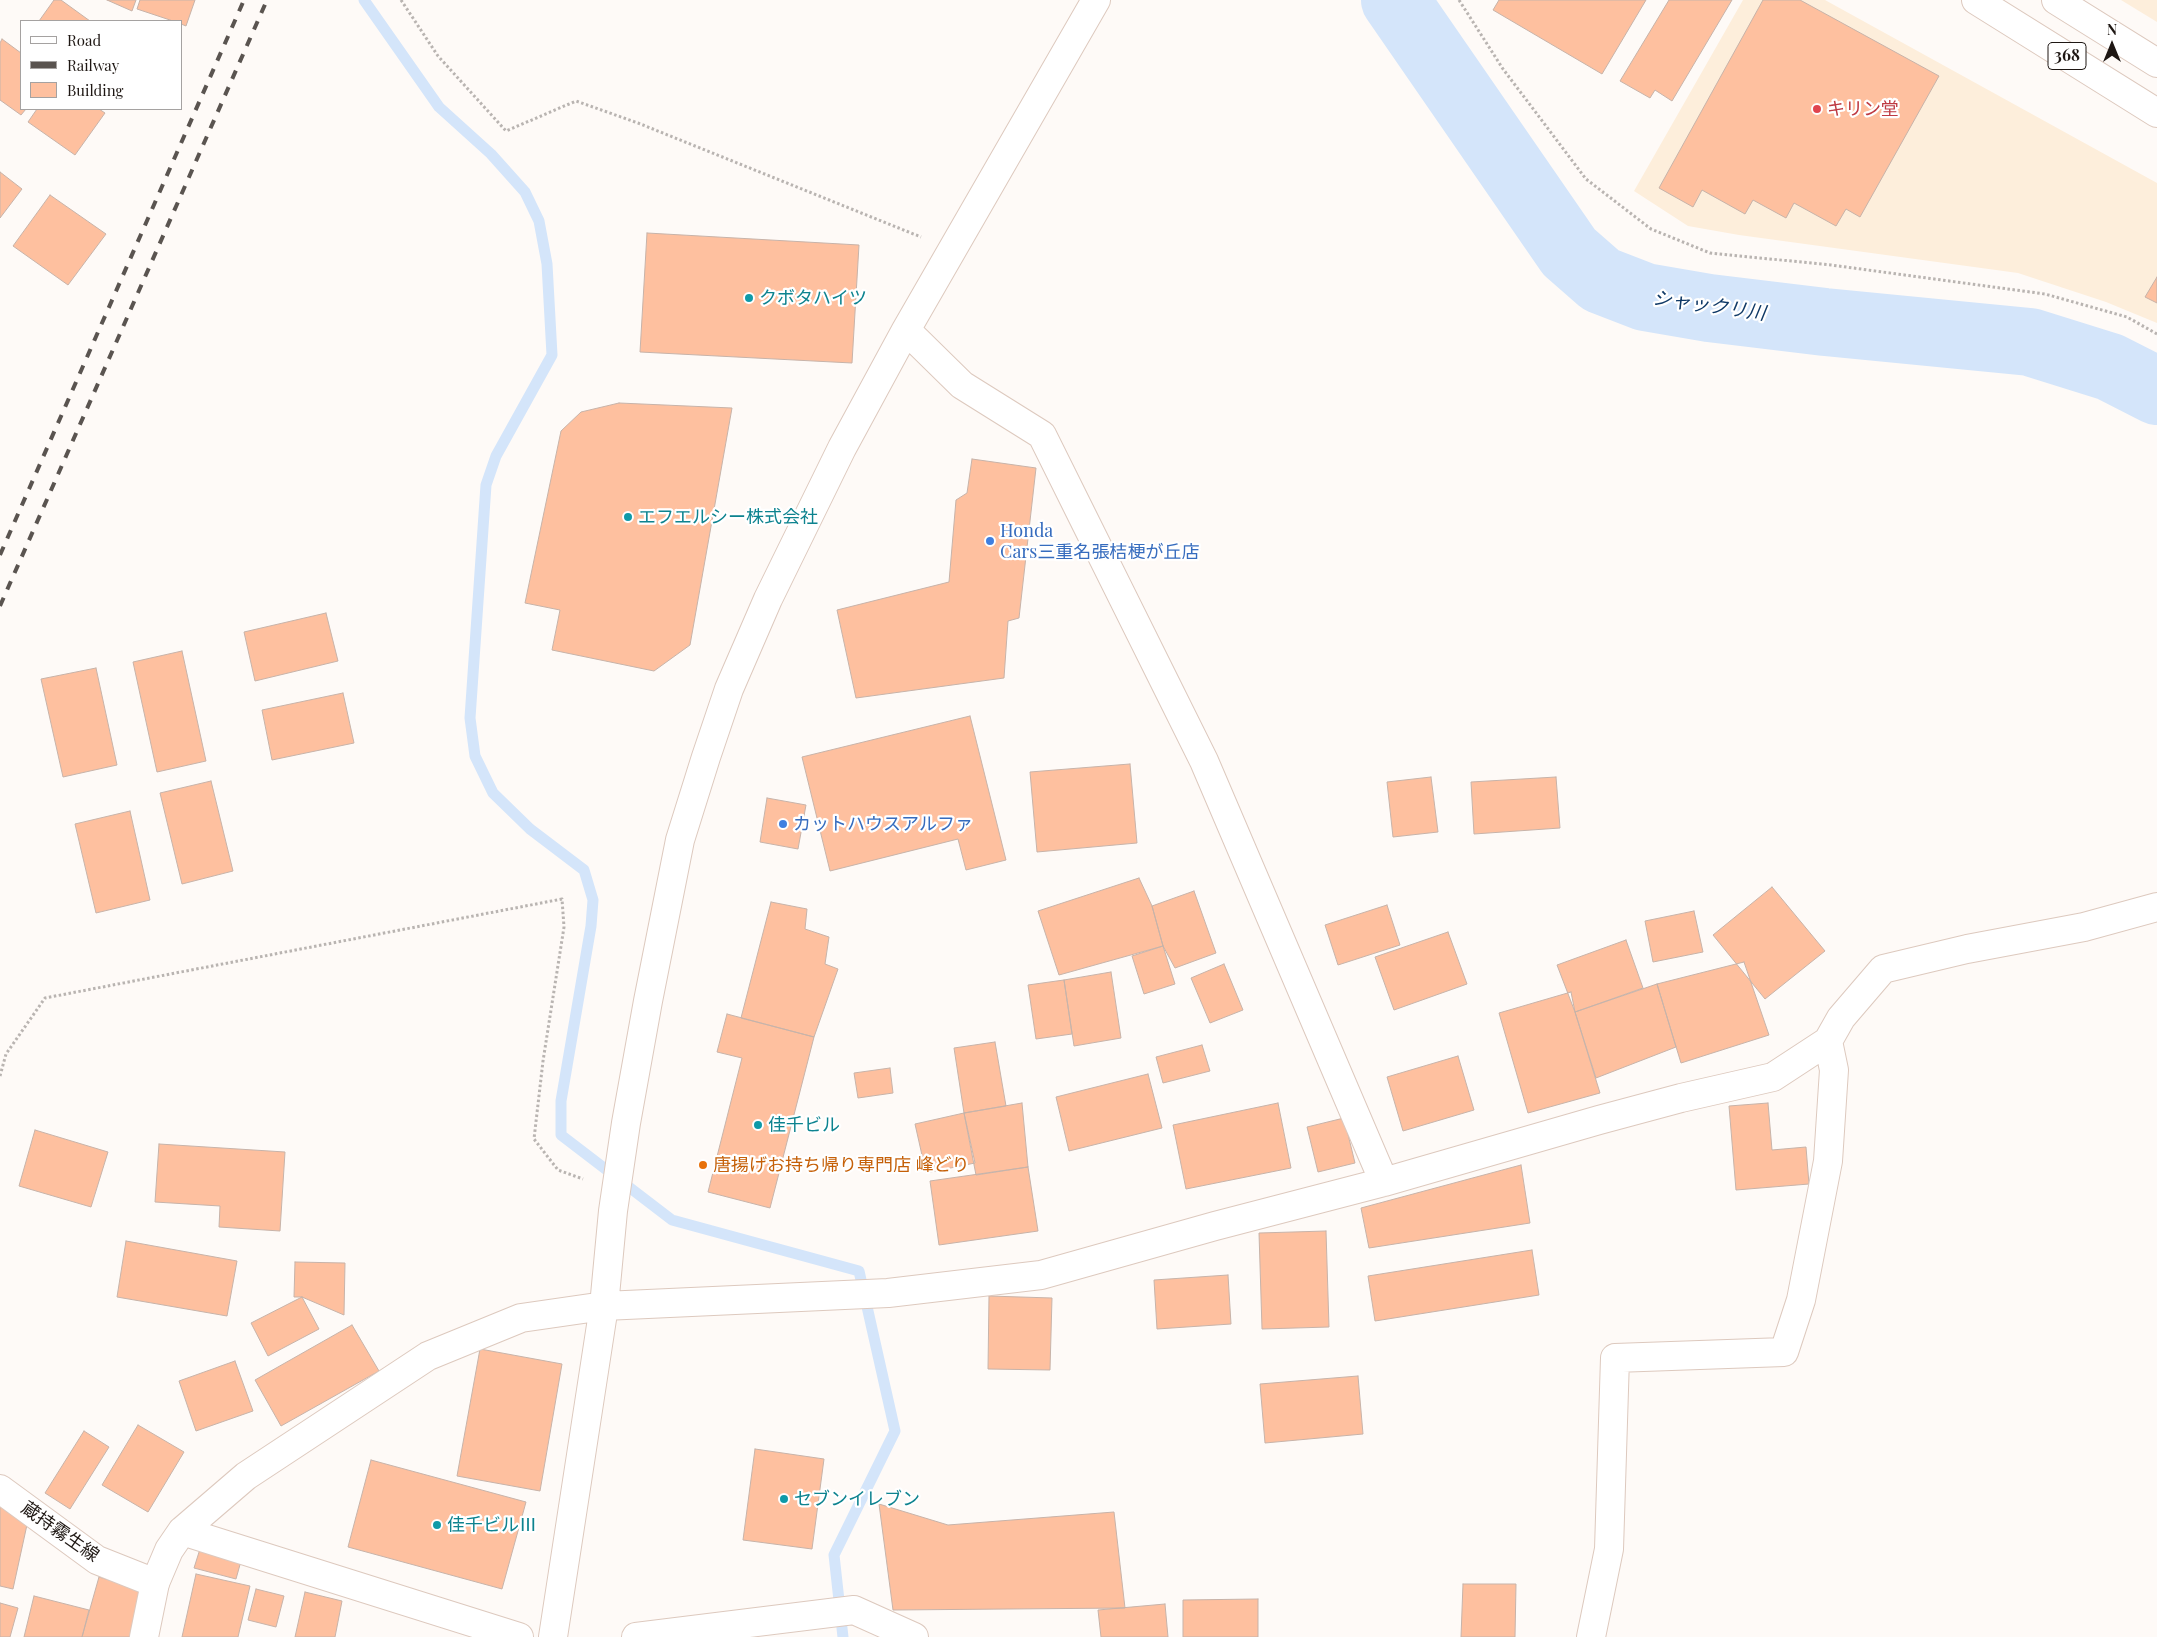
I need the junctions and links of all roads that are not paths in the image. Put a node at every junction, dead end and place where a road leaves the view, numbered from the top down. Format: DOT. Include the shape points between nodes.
graph roads {
  1 [pos="1096,0"];
  2 [pos="1976,0"];
  3 [pos="2056,0"];
  4 [pos="2157,63"];
  5 [pos="2157,113"];
  6 [pos="906,330"];
  7 [pos="2157,907"];
  8 [pos="1828,1041"];
  9 [pos="1384,1182"];
  10 [pos="604,1306"];
  11 [pos="0,1489"];
  12 [pos="182,1531"];
  13 [pos="155,1583"];
  14 [pos="144,1637"];
  15 [pos="519,1637"];
  16 [pos="553,1637"];
  17 [pos="636,1637"];
  18 [pos="914,1637"];
  19 [pos="1591,1637"];
  1 -- 6 [label="main road"];
  2 -- 5 [label="main road, 368"];
  3 -- 4 [label="main road, 368"];
  6 -- 9 [label="main road" via="962,385 1042,435 1204,761"];
  6 -- 10 [label="main road" via="842,448 728,689 680,840 626,1123 614,1201"];
  7 -- 8 [label="main road" via="2084,927 1883,968 1841,1018"];
  8 -- 9 [label="main road" via="1773,1077 1599,1120"];
  8 -- 19 [label="main road" via="1834,1070 1828,1161 1801,1300 1784,1352 1615,1358 1609,1549"];
  9 -- 10 [label="main road" via="1041,1274 851,1296"];
  10 -- 12 [label="main road" via="521,1318 428,1356 246,1476"];
  10 -- 16 [label="main road"];
  11 -- 13 [label="main road, 蔵持霧生線" via="97,1560"];
  12 -- 13 [label="main road" via="169,1550"];
  12 -- 15 [label="main road"];
  13 -- 14 [label="main road"];
  17 -- 18 [label="main road" via="854,1610"];
}
